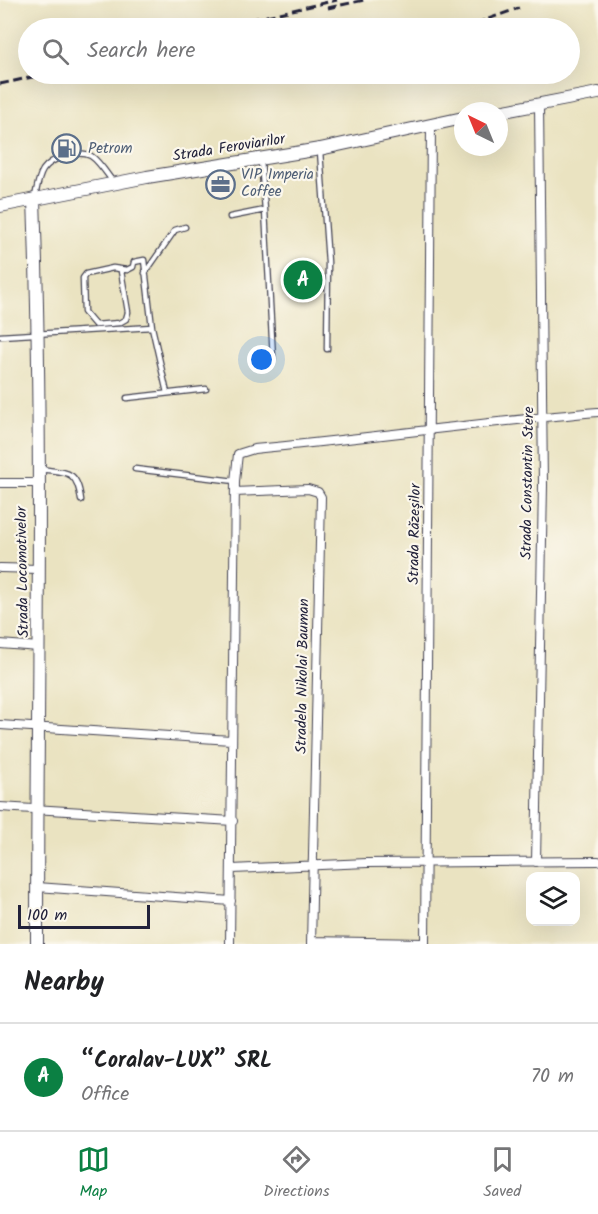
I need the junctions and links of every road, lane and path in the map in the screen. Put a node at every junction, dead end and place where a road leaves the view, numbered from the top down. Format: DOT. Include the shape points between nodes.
graph roads {
  1 [pos="598,93"];
  2 [pos="539,104"];
  3 [pos="508,110"];
  4 [pos="454,120"];
  5 [pos="431,124"];
  6 [pos="320,148"];
  7 [pos="260,159"];
  8 [pos="114,184"];
  9 [pos="34,199"];
  10 [pos="0,207"];
  11 [pos="265,210"];
  12 [pos="230,217"];
  13 [pos="185,227"];
  14 [pos="121,271"];
  15 [pos="145,273"];
  16 [pos="152,327"];
  17 [pos="37,335"];
  18 [pos="0,336"];
  19 [pos="327,349"];
  20 [pos="273,358"];
  21 [pos="206,389"];
  22 [pos="167,393"];
  23 [pos="127,398"];
  24 [pos="598,412"];
  25 [pos="543,417"];
  26 [pos="430,430"];
  27 [pos="37,468"];
  28 [pos="135,469"];
  29 [pos="235,481"];
  30 [pos="0,483"];
  31 [pos="37,483"];
  32 [pos="235,492"];
  33 [pos="81,500"];
  34 [pos="0,568"];
  35 [pos="39,569"];
  36 [pos="0,644"];
  37 [pos="39,647"];
  38 [pos="0,725"];
  39 [pos="37,727"];
  40 [pos="231,740"];
  41 [pos="0,807"];
  42 [pos="37,808"];
  43 [pos="233,822"];
  44 [pos="598,861"];
  45 [pos="536,862"];
  46 [pos="425,863"];
  47 [pos="313,865"];
  48 [pos="232,869"];
  49 [pos="37,887"];
  50 [pos="231,901"];
  51 [pos="311,942"];
  52 [pos="424,943"];
  53 [pos="37,944"];
  54 [pos="230,944"];
  1 -- 2 [label="main road"];
  2 -- 3 [label="main road"];
  2 -- 25 [label="street, Strada Constantin Stere"];
  4 -- 5 [label="main road, Strada Feroviarilor"];
  5 -- 6 [label="main road, Strada Feroviarilor"];
  5 -- 26 [label="street, Strada Răzeșilor"];
  6 -- 7 [label="main road, Strada Feroviarilor"];
  6 -- 19 [label="lane" via="328,262"];
  7 -- 8 [label="main road, Strada Feroviarilor"];
  7 -- 11 [label="lane"];
  8 -- 9 [label="main road, Strada Feroviarilor"];
  8 -- 9 [label="lane" via="90,156 76,154 45,167"];
  9 -- 10 [label="main road, Strada Feroviarilor"];
  9 -- 17 [label="main road, Strada Locomotivelor"];
  11 -- 12 [label="lane"];
  11 -- 20 [label="lane"];
  13 -- 15 [label="lane" via="175,230"];
  14 -- 14 [label="lane" via="126,319 95,325 84,312 83,278 90,272 113,268"];
  14 -- 15 [label="lane" via="144,260"];
  15 -- 16 [label="lane"];
  16 -- 17 [label="lane"];
  16 -- 22 [label="lane"];
  17 -- 18 [label="lane"];
  17 -- 27 [label="main road, Strada Locomotivelor"];
  21 -- 22 [label="lane"];
  22 -- 23 [label="lane"];
  24 -- 25 [label="street"];
  25 -- 26 [label="street"];
  25 -- 45 [label="street, Strada Constantin Stere"];
  26 -- 29 [label="street" via="254,449 238,454"];
  26 -- 46 [label="street, Strada Răzeșilor"];
  27 -- 31 [label="main road, Strada Locomotivelor"];
  27 -- 33 [label="lane" via="70,474 79,484"];
  28 -- 29 [label="lane"];
  29 -- 32 [label="street"];
  30 -- 31 [label="street"];
  31 -- 35 [label="main road, Strada Locomotivelor"];
  32 -- 40 [label="street"];
  32 -- 47 [label="street, Stradela Nikolai Bauman" via="308,489 321,497"];
  34 -- 35 [label="street"];
  35 -- 37 [label="main road, Strada Locomotivelor"];
  36 -- 37 [label="street"];
  37 -- 39 [label="main road, Strada Locomotivelor"];
  38 -- 39 [label="street"];
  39 -- 40 [label="street"];
  39 -- 42 [label="main road, Strada Locomotivelor"];
  40 -- 43 [label="street"];
  41 -- 42 [label="street"];
  42 -- 43 [label="street"];
  42 -- 49 [label="main road, Strada Locomotivelor"];
  43 -- 48 [label="street"];
  44 -- 45 [label="street"];
  45 -- 46 [label="street"];
  46 -- 47 [label="street"];
  46 -- 52 [label="street, Strada Răzeșilor"];
  47 -- 48 [label="street"];
  47 -- 51 [label="street, Stradela Nikolai Bauman"];
  48 -- 50 [label="street"];
  49 -- 50 [label="street"];
  49 -- 53 [label="main road, Strada Locomotivelor"];
  50 -- 54 [label="street"];
  51 -- 52 [label="street"];
}
